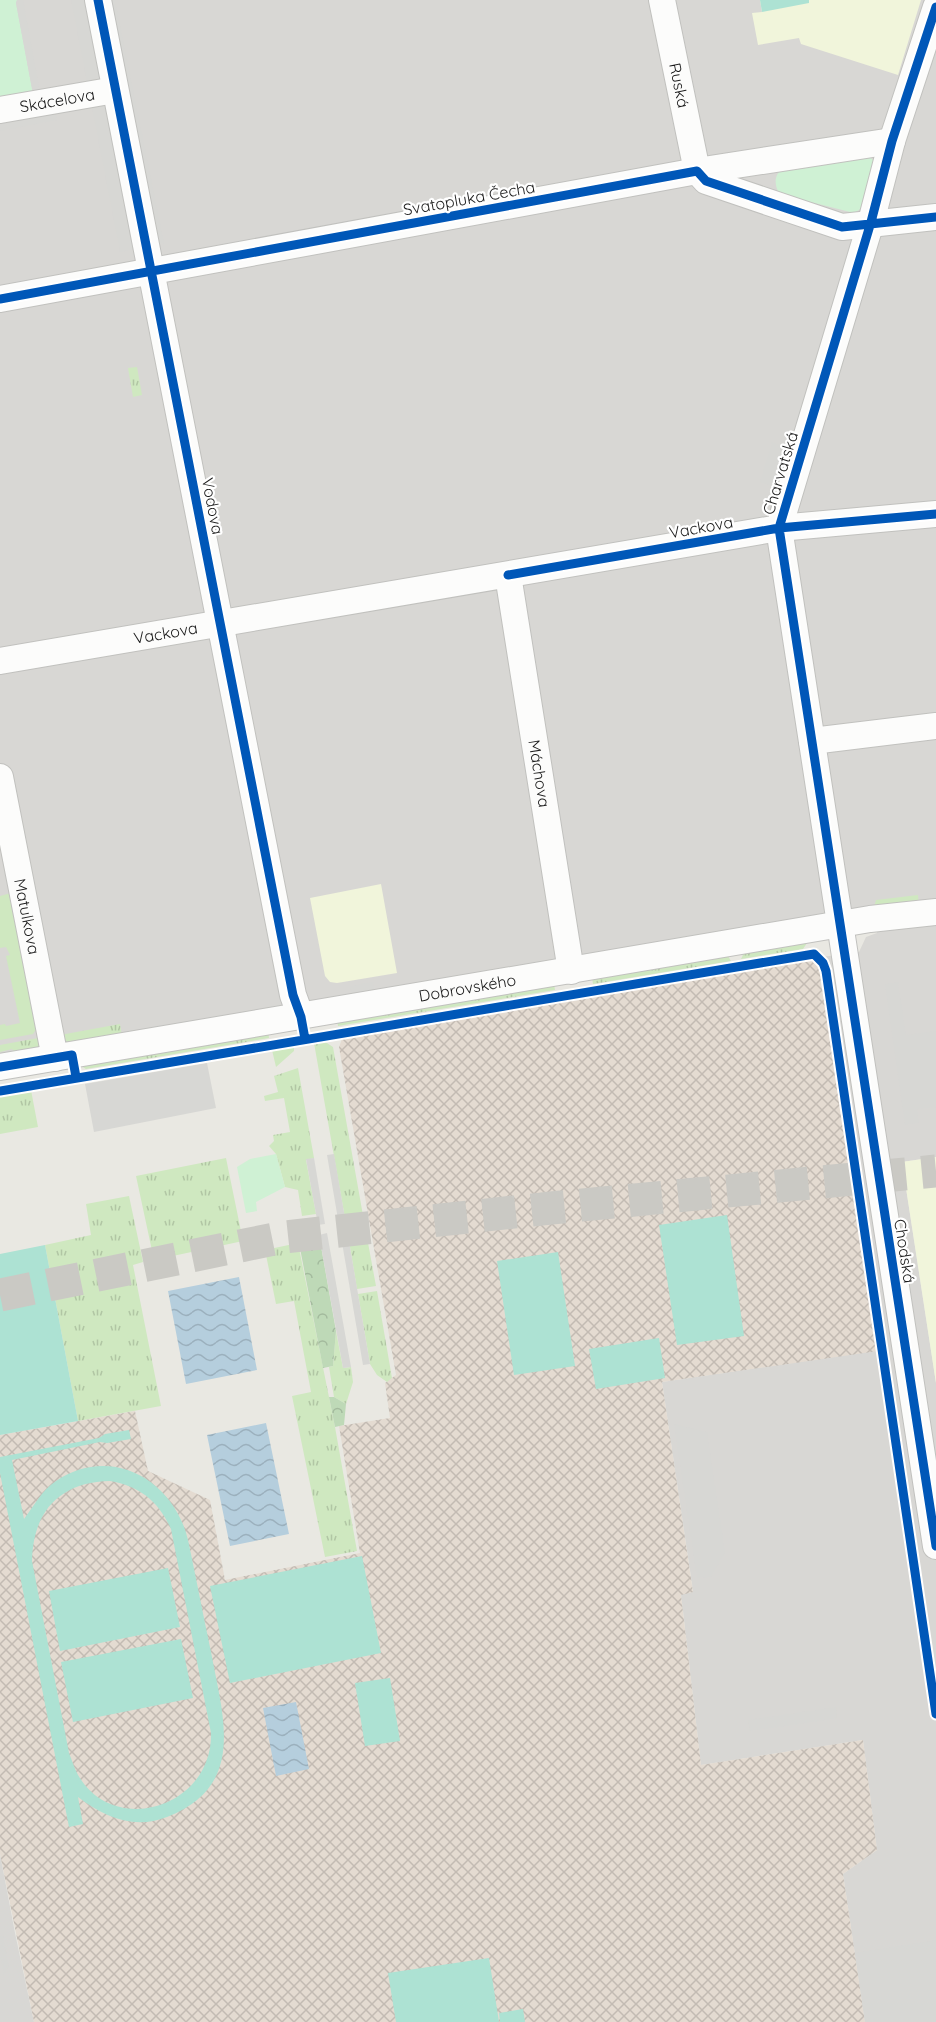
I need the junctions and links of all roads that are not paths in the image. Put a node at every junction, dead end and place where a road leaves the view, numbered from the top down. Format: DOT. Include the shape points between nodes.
graph roads {
  1 [pos="98,0"];
  2 [pos="662,0"];
  3 [pos="936,8"];
  4 [pos="115,90"];
  5 [pos="0,110"];
  6 [pos="892,141"];
  7 [pos="697,171"];
  8 [pos="936,217"];
  9 [pos="871,222"];
  10 [pos="151,271"];
  11 [pos="0,299"];
  12 [pos="936,514"];
  13 [pos="779,528"];
  14 [pos="508,575"];
  15 [pos="221,624"];
  16 [pos="0,661"];
  17 [pos="936,726"];
  18 [pos="812,741"];
  19 [pos="0,777"];
  20 [pos="936,912"];
  21 [pos="841,926"];
  22 [pos="846,960"];
  23 [pos="571,971"];
  24 [pos="301,1017"];
  25 [pos="56,1058"];
  26 [pos="0,1067"];
  27 [pos="936,1546"];
  1 -- 4 [label="street, Vodova"];
  2 -- 7 [label="street, Ruská"];
  3 -- 6 [label="street, Charvatská"];
  4 -- 5 [label="street, Skácelova"];
  4 -- 10 [label="street, Vodova"];
  6 -- 7 [label="street, Svatopluka Čecha"];
  6 -- 9 [label="street, Charvatská"];
  7 -- 9 [label="street" via="706,181 828,223 842,226"];
  7 -- 10 [label="street, Svatopluka Čecha"];
  8 -- 9 [label="street"];
  9 -- 13 [label="street, Charvatská"];
  10 -- 11 [label="street, Svatopluka Čecha"];
  10 -- 15 [label="street, Vodova"];
  12 -- 13 [label="street, Vackova"];
  13 -- 14 [label="street, Vackova"];
  13 -- 18 [label="street, Charvatská"];
  14 -- 15 [label="street, Vackova"];
  14 -- 23 [label="street, Máchova"];
  15 -- 16 [label="street, Vackova"];
  15 -- 24 [label="street, Vodova" via="293,995"];
  17 -- 18 [label="street"];
  18 -- 21 [label="street, Charvatská"];
  19 -- 25 [label="street, Matulkova"];
  20 -- 21 [label="street, Dobrovského"];
  21 -- 22 [label="street, Charvatská"];
  21 -- 23 [label="street, Dobrovského"];
  22 -- 27 [label="street, Chodská"];
  23 -- 24 [label="street, Dobrovského"];
  24 -- 25 [label="street, Dobrovského"];
  25 -- 26 [label="street, Dobrovského"];
}
